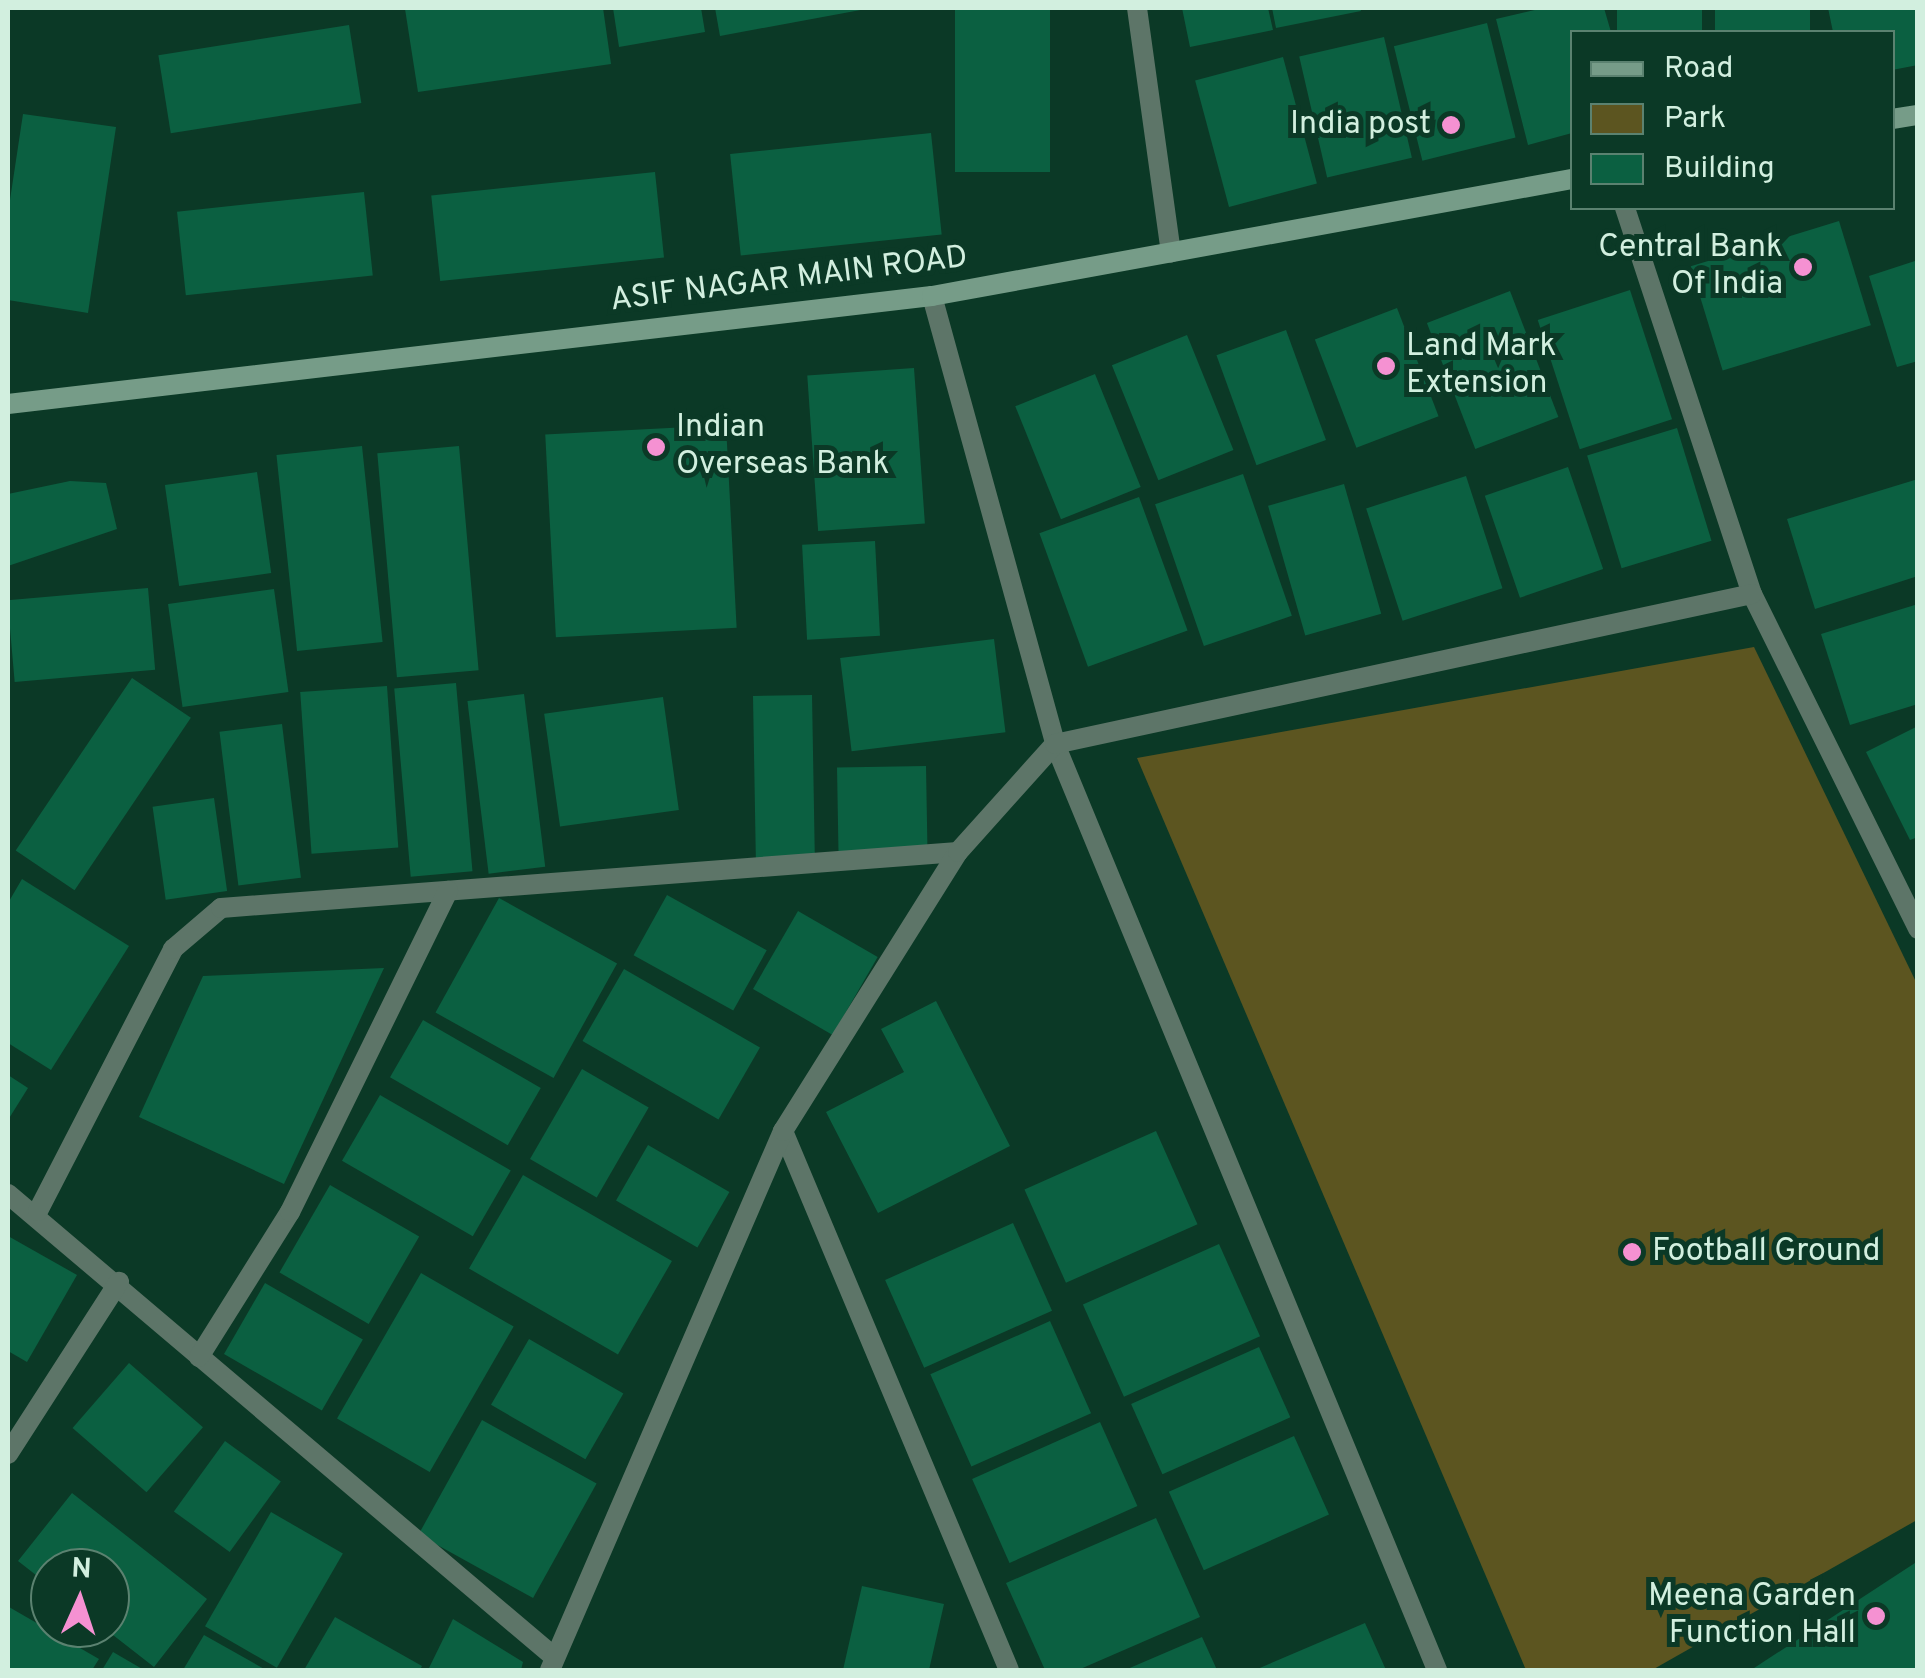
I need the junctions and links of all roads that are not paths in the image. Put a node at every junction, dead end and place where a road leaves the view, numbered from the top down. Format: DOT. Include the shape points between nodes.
graph roads {
  1 [pos="1137,8"];
  2 [pos="1570,179"];
  3 [pos="1626,210"];
  4 [pos="1171,254"];
  5 [pos="932,296"];
  6 [pos="8,404"];
  7 [pos="1752,594"];
  8 [pos="1055,744"];
  9 [pos="958,852"];
  10 [pos="448,891"];
  11 [pos="1918,929"];
  12 [pos="783,1132"];
  13 [pos="8,1194"];
  14 [pos="38,1211"];
  15 [pos="119,1282"];
  16 [pos="199,1357"];
  17 [pos="8,1454"];
  18 [pos="552,1663"];
  19 [pos="1009,1670"];
  20 [pos="1437,1670"];
  1 -- 4 [label="street"];
  2 -- 4 [label="street, ASIF NAGAR MAIN ROAD"];
  3 -- 7 [label="street"];
  4 -- 5 [label="street, ASIF NAGAR MAIN ROAD"];
  5 -- 6 [label="street, ASIF NAGAR MAIN ROAD"];
  5 -- 8 [label="street"];
  7 -- 8 [label="street"];
  7 -- 11 [label="street"];
  8 -- 9 [label="street"];
  8 -- 20 [label="street"];
  9 -- 10 [label="street"];
  9 -- 12 [label="street"];
  10 -- 14 [label="street" via="238,902 193,925"];
  10 -- 16 [label="street" via="290,1212"];
  12 -- 18 [label="street"];
  12 -- 19 [label="street"];
  13 -- 14 [label="street"];
  14 -- 15 [label="street"];
  15 -- 16 [label="street"];
  15 -- 17 [label="street"];
  16 -- 18 [label="street"];
}
